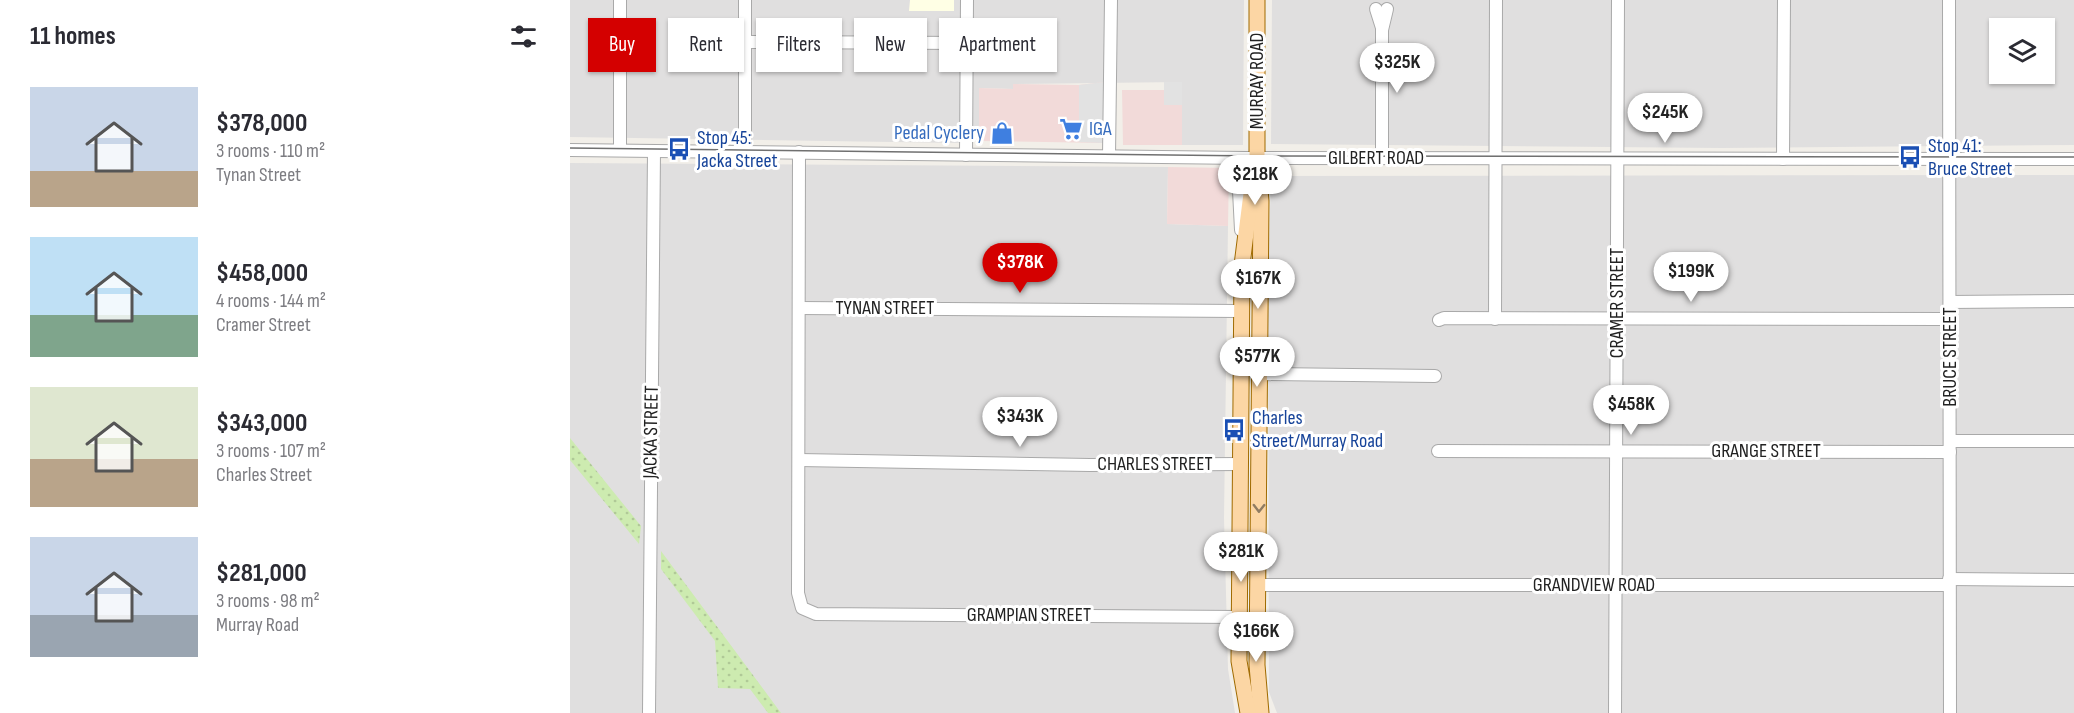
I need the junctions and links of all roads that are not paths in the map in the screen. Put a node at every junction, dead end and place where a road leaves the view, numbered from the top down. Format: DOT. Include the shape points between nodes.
graph roads {
  1 [pos="620,0"];
  2 [pos="745,0"];
  3 [pos="968,0"];
  4 [pos="1111,0"];
  5 [pos="1257,0"];
  6 [pos="1496,0"];
  7 [pos="1618,0"];
  8 [pos="1785,0"];
  9 [pos="1949,0"];
  10 [pos="1382,9"];
  11 [pos="968,18"];
  12 [pos="745,42"];
  13 [pos="939,43"];
  14 [pos="967,72"];
  15 [pos="570,150"];
  16 [pos="620,150"];
  17 [pos="654,151"];
  18 [pos="745,152"];
  19 [pos="799,152"];
  20 [pos="966,155"];
  21 [pos="1109,156"];
  22 [pos="1232,158"];
  23 [pos="1382,158"];
  24 [pos="1496,158"];
  25 [pos="1617,159"];
  26 [pos="1784,159"];
  27 [pos="1950,159"];
  28 [pos="2074,159"];
  29 [pos="1257,160"];
  30 [pos="1242,264"];
  31 [pos="1950,302"];
  32 [pos="2074,302"];
  33 [pos="799,308"];
  34 [pos="1241,311"];
  35 [pos="1260,312"];
  36 [pos="1617,318"];
  37 [pos="1496,319"];
  38 [pos="1950,319"];
  39 [pos="1439,320"];
  40 [pos="1241,374"];
  41 [pos="1261,374"];
  42 [pos="1436,376"];
  43 [pos="2074,441"];
  44 [pos="1950,446"];
  45 [pos="1438,451"];
  46 [pos="1616,451"];
  47 [pos="799,460"];
  48 [pos="1240,464"];
  49 [pos="1259,464"];
  50 [pos="2074,580"];
  51 [pos="1949,582"];
  52 [pos="1240,585"];
  53 [pos="1257,585"];
  54 [pos="1617,586"];
  55 [pos="1239,617"];
  56 [pos="1257,617"];
  57 [pos="649,713"];
  58 [pos="1248,713"];
  59 [pos="1261,713"];
  60 [pos="1615,713"];
  61 [pos="1950,713"];
  1 -- 16 [label="street"];
  2 -- 12 [label="street"];
  3 -- 11 [label="street"];
  4 -- 21 [label="street"];
  5 -- 29 [label="main road, MURRAY ROAD"];
  6 -- 24 [label="street"];
  7 -- 25 [label="street, CRAMER STREET"];
  8 -- 26 [label="street"];
  9 -- 27 [label="street, BRUCE STREET"];
  10 -- 23 [label="street"];
  12 -- 13 [label="street"];
  12 -- 18 [label="street"];
  14 -- 20 [label="street"];
  15 -- 16 [label="street, GILBERT ROAD"];
  16 -- 17 [label="street, GILBERT ROAD"];
  17 -- 18 [label="street, GILBERT ROAD"];
  17 -- 57 [label="street, JACKA STREET"];
  18 -- 19 [label="street, GILBERT ROAD"];
  19 -- 20 [label="street, GILBERT ROAD"];
  19 -- 33 [label="street"];
  20 -- 21 [label="street, GILBERT ROAD"];
  21 -- 22 [label="street, GILBERT ROAD"];
  22 -- 29 [label="street, GILBERT ROAD"];
  22 -- 30 [label="street" via="1239,181"];
  23 -- 24 [label="street, GILBERT ROAD"];
  23 -- 29 [label="street, GILBERT ROAD"];
  24 -- 25 [label="street, GILBERT ROAD"];
  24 -- 37 [label="street"];
  25 -- 26 [label="street, GILBERT ROAD"];
  25 -- 36 [label="street, CRAMER STREET"];
  26 -- 27 [label="street, GILBERT ROAD"];
  27 -- 28 [label="street, GILBERT ROAD"];
  27 -- 31 [label="street, BRUCE STREET"];
  29 -- 30 [label="main road, MURRAY ROAD"];
  29 -- 35 [label="main road, MURRAY ROAD" via="1261,201"];
  30 -- 34 [label="main road, MURRAY ROAD"];
  31 -- 32 [label="street"];
  31 -- 38 [label="street, BRUCE STREET"];
  33 -- 34 [label="street, TYNAN STREET"];
  33 -- 47 [label="street"];
  34 -- 35 [label="main road, TYNAN STREET"];
  34 -- 40 [label="main road, MURRAY ROAD"];
  35 -- 41 [label="main road, MURRAY ROAD"];
  36 -- 37 [label="street"];
  36 -- 38 [label="street"];
  36 -- 46 [label="street, CRAMER STREET"];
  37 -- 39 [label="street"];
  38 -- 44 [label="street, BRUCE STREET"];
  40 -- 41 [label="main road"];
  40 -- 48 [label="main road, MURRAY ROAD"];
  41 -- 42 [label="street"];
  41 -- 49 [label="main road, MURRAY ROAD"];
  43 -- 44 [label="street, GRANGE STREET"];
  44 -- 46 [label="street, GRANGE STREET"];
  44 -- 51 [label="street, BRUCE STREET"];
  45 -- 46 [label="street, GRANGE STREET"];
  46 -- 54 [label="street, CRAMER STREET"];
  47 -- 48 [label="street, CHARLES STREET"];
  47 -- 55 [label="street, GRAMPIAN STREET" via="798,592 802,608 816,614"];
  48 -- 49 [label="main road, CHARLES STREET"];
  48 -- 52 [label="main road, MURRAY ROAD"];
  49 -- 53 [label="main road, MURRAY ROAD, one-way"];
  50 -- 51 [label="street, GRANDVIEW ROAD"];
  51 -- 54 [label="street, GRANDVIEW ROAD"];
  51 -- 61 [label="street, BRUCE STREET"];
  52 -- 53 [label="main road, GRANDVIEW ROAD"];
  52 -- 55 [label="main road, MURRAY ROAD"];
  53 -- 54 [label="street, GRANDVIEW ROAD"];
  53 -- 56 [label="main road, MURRAY ROAD"];
  54 -- 60 [label="street, CRAMER STREET"];
  55 -- 56 [label="main road, GRAMPIAN STREET"];
  55 -- 58 [label="main road, MURRAY ROAD" via="1240,677"];
  56 -- 59 [label="main road, MURRAY ROAD"];
}
